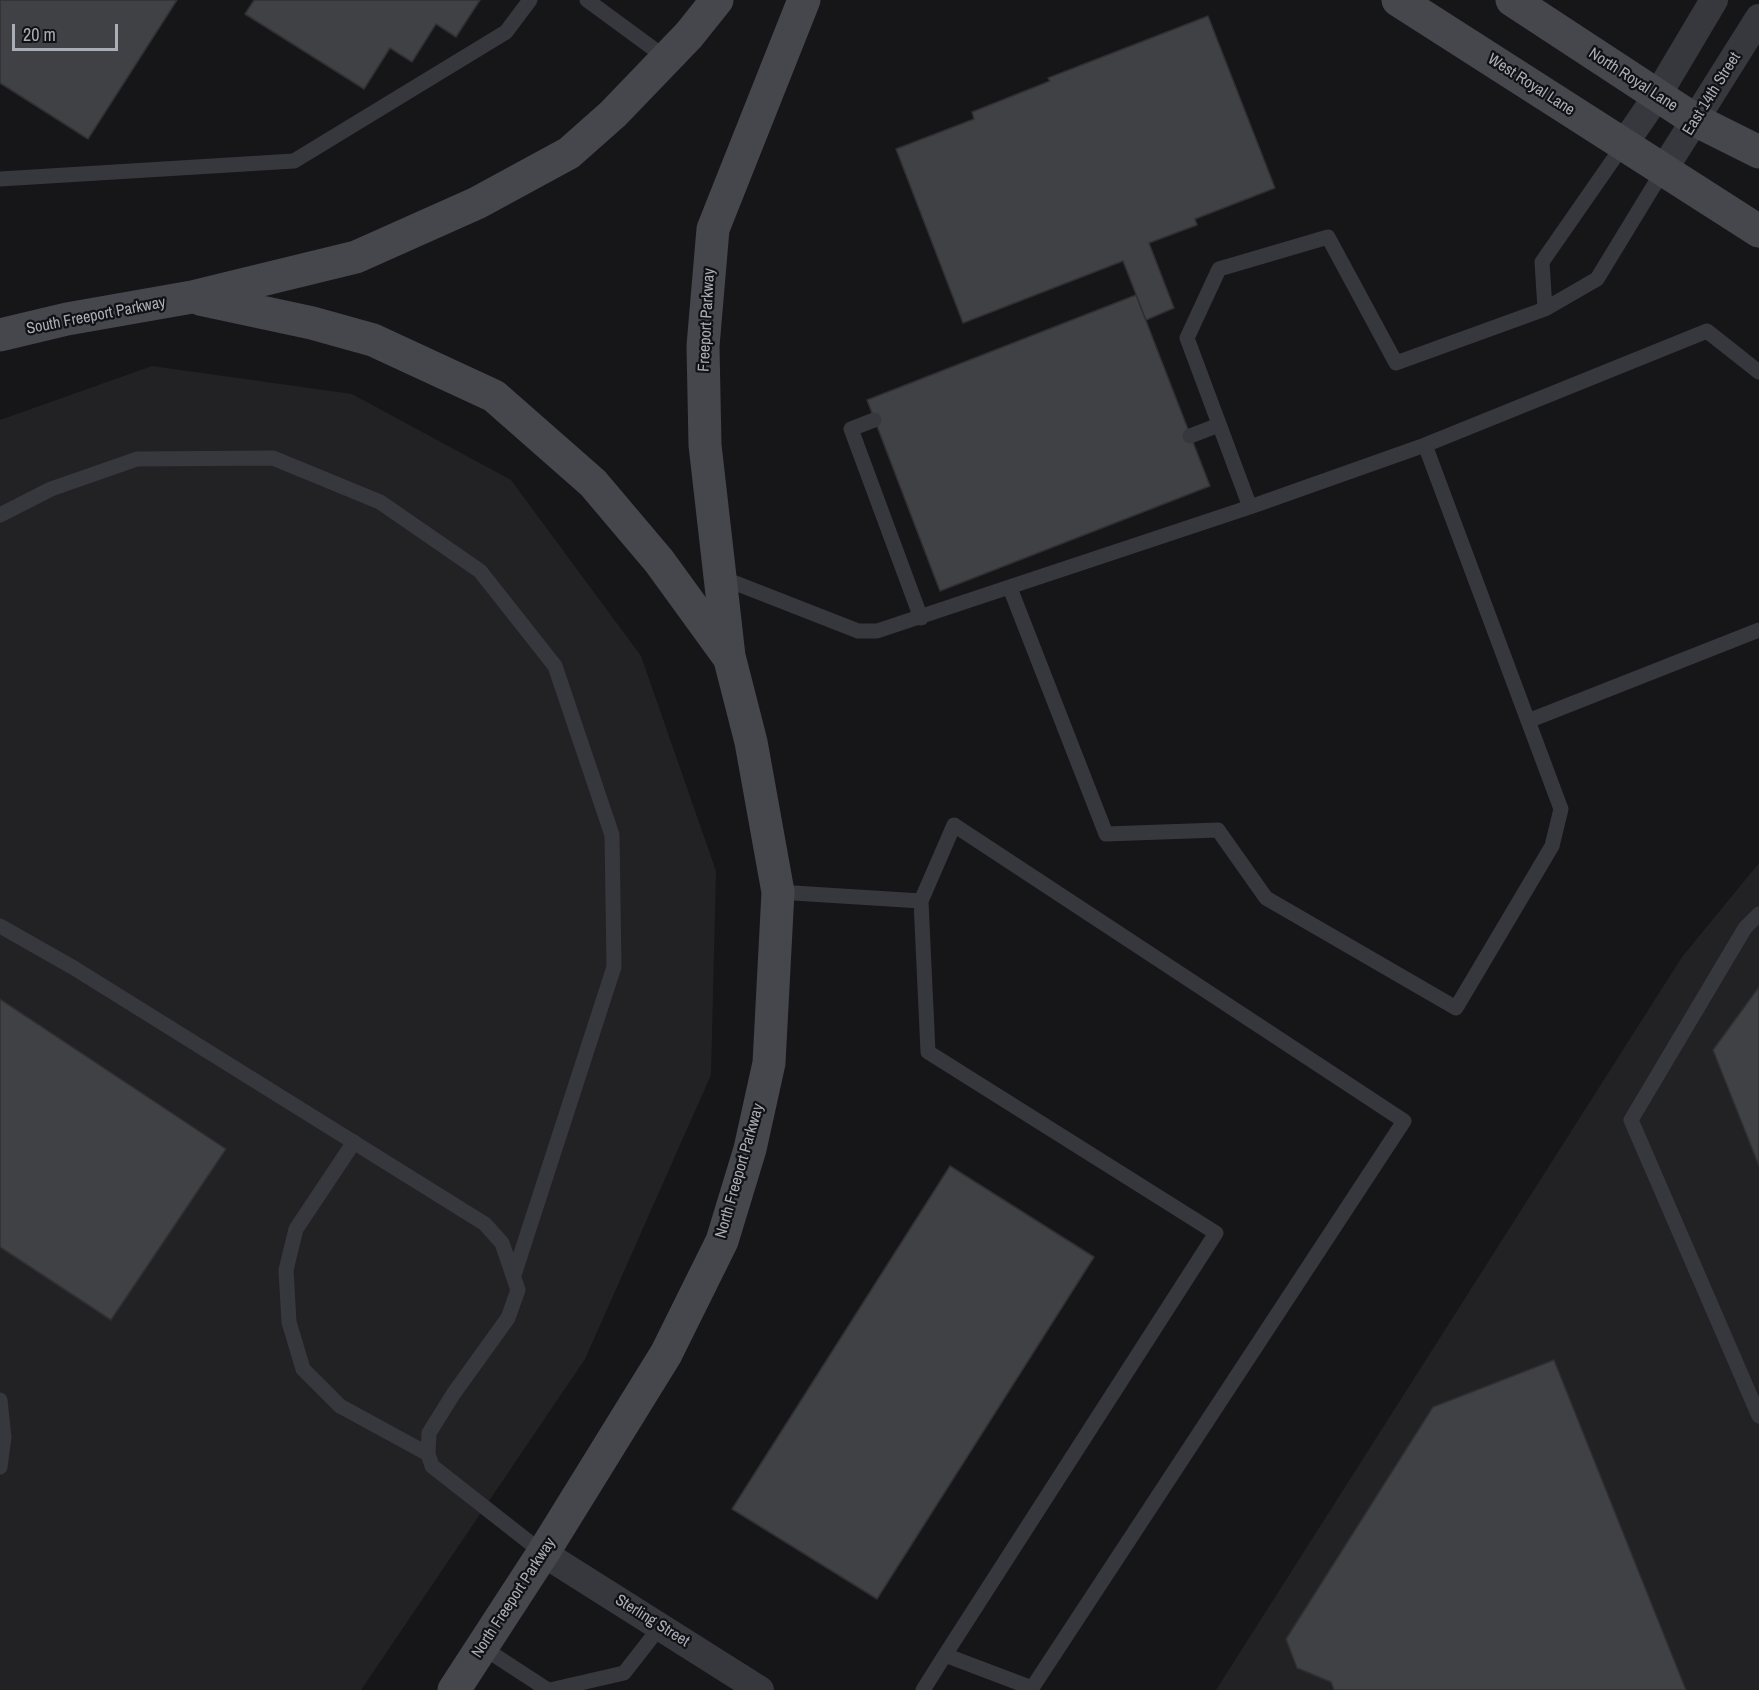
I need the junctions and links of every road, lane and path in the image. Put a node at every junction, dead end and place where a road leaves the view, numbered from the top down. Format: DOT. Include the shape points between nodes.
graph roads {
  1 [pos="530,0"];
  2 [pos="587,0"];
  3 [pos="717,0"];
  4 [pos="804,0"];
  5 [pos="1398,0"];
  6 [pos="1714,0"];
  7 [pos="1533,6"];
  8 [pos="1759,18"];
  9 [pos="666,58"];
  10 [pos="1657,96"];
  11 [pos="1695,120"];
  12 [pos="1624,144"];
  13 [pos="1759,152"];
  14 [pos="1664,169"];
  15 [pos="0,179"];
  16 [pos="1759,231"];
  17 [pos="192,297"];
  18 [pos="1545,309"];
  19 [pos="0,335"];
  20 [pos="1759,372"];
  21 [pos="874,420"];
  22 [pos="1219,425"];
  23 [pos="1190,436"];
  24 [pos="1425,445"];
  25 [pos="1250,507"];
  26 [pos="0,515"];
  27 [pos="720,577"];
  28 [pos="1010,588"];
  29 [pos="921,618"];
  30 [pos="1759,630"];
  31 [pos="729,656"];
  32 [pos="1528,721"];
  33 [pos="778,892"];
  34 [pos="921,901"];
  35 [pos="1759,914"];
  36 [pos="0,926"];
  37 [pos="354,1143"];
  38 [pos="514,1275"];
  39 [pos="0,1400"];
  40 [pos="1759,1416"];
  41 [pos="428,1454"];
  42 [pos="0,1467"];
  43 [pos="543,1553"];
  44 [pos="660,1627"];
  45 [pos="482,1647"];
  46 [pos="945,1655"];
  47 [pos="454,1690"];
  48 [pos="549,1690"];
  49 [pos="760,1690"];
  50 [pos="923,1690"];
  1 -- 15 [label="lane" via="506,32 294,161"];
  2 -- 9 [label="lane"];
  3 -- 9 [label="main road"];
  4 -- 27 [label="main road, Freeport Parkway" via="713,229 703,357 705,445"];
  5 -- 12 [label="main road, West Royal Lane"];
  6 -- 10 [label="street"];
  7 -- 10 [label="main road, North Royal Lane"];
  8 -- 11 [label="street, East 14th Street"];
  9 -- 17 [label="main road" via="569,153 477,203 356,257"];
  10 -- 11 [label="main road, North Royal Lane"];
  10 -- 12 [label="street"];
  11 -- 13 [label="main road, North Royal Lane"];
  11 -- 14 [label="street, East 14th Street"];
  12 -- 14 [label="main road, West Royal Lane"];
  12 -- 18 [label="lane" via="1542,262"];
  14 -- 16 [label="main road"];
  14 -- 18 [label="lane" via="1597,279"];
  17 -- 19 [label="main road, South Freeport Parkway"];
  17 -- 31 [label="main road" via="373,340 494,396 593,483 659,561"];
  18 -- 22 [label="lane" via="1396,363 1328,237 1219,269 1187,338"];
  20 -- 24 [label="lane" via="1707,331"];
  21 -- 29 [label="lane" via="851,429"];
  22 -- 23 [label="lane"];
  22 -- 25 [label="lane"];
  24 -- 25 [label="lane"];
  24 -- 32 [label="lane"];
  25 -- 28 [label="lane"];
  26 -- 38 [label="lane" via="51,489 137,459 273,458 380,502 480,572 555,666 612,835 614,967"];
  27 -- 29 [label="lane" via="858,631 877,631"];
  27 -- 31 [label="main road, Freeport Parkway"];
  28 -- 29 [label="lane"];
  28 -- 32 [label="lane" via="1106,834 1218,830 1266,898 1456,1008 1552,846 1561,809"];
  30 -- 32 [label="lane"];
  31 -- 33 [label="main road, North Freeport Parkway" via="751,742"];
  33 -- 34 [label="lane"];
  33 -- 43 [label="main road, North Freeport Parkway" via="769,1063 750,1149 722,1241 666,1354"];
  34 -- 46 [label="lane" via="928,1052 1216,1233"];
  34 -- 46 [label="lane" via="954,825 1404,1121 1032,1688"];
  35 -- 40 [label="lane" via="1745,928 1631,1120"];
  36 -- 37 [label="lane"];
  37 -- 38 [label="lane" via="485,1224 502,1243"];
  37 -- 41 [label="lane" via="296,1229 286,1270 289,1322 303,1369 340,1406"];
  38 -- 41 [label="lane" via="518,1290 508,1318 429,1433"];
  39 -- 42 [label="lane" via="4,1437"];
  41 -- 43 [label="lane" via="432,1466 440,1473"];
  43 -- 44 [label="street, Sterling Street"];
  43 -- 45 [label="main road, North Freeport Parkway"];
  44 -- 48 [label="lane" via="624,1673"];
  44 -- 49 [label="street, Sterling Street"];
  45 -- 47 [label="main road, North Freeport Parkway"];
  45 -- 48 [label="lane"];
  46 -- 50 [label="lane"];
}
